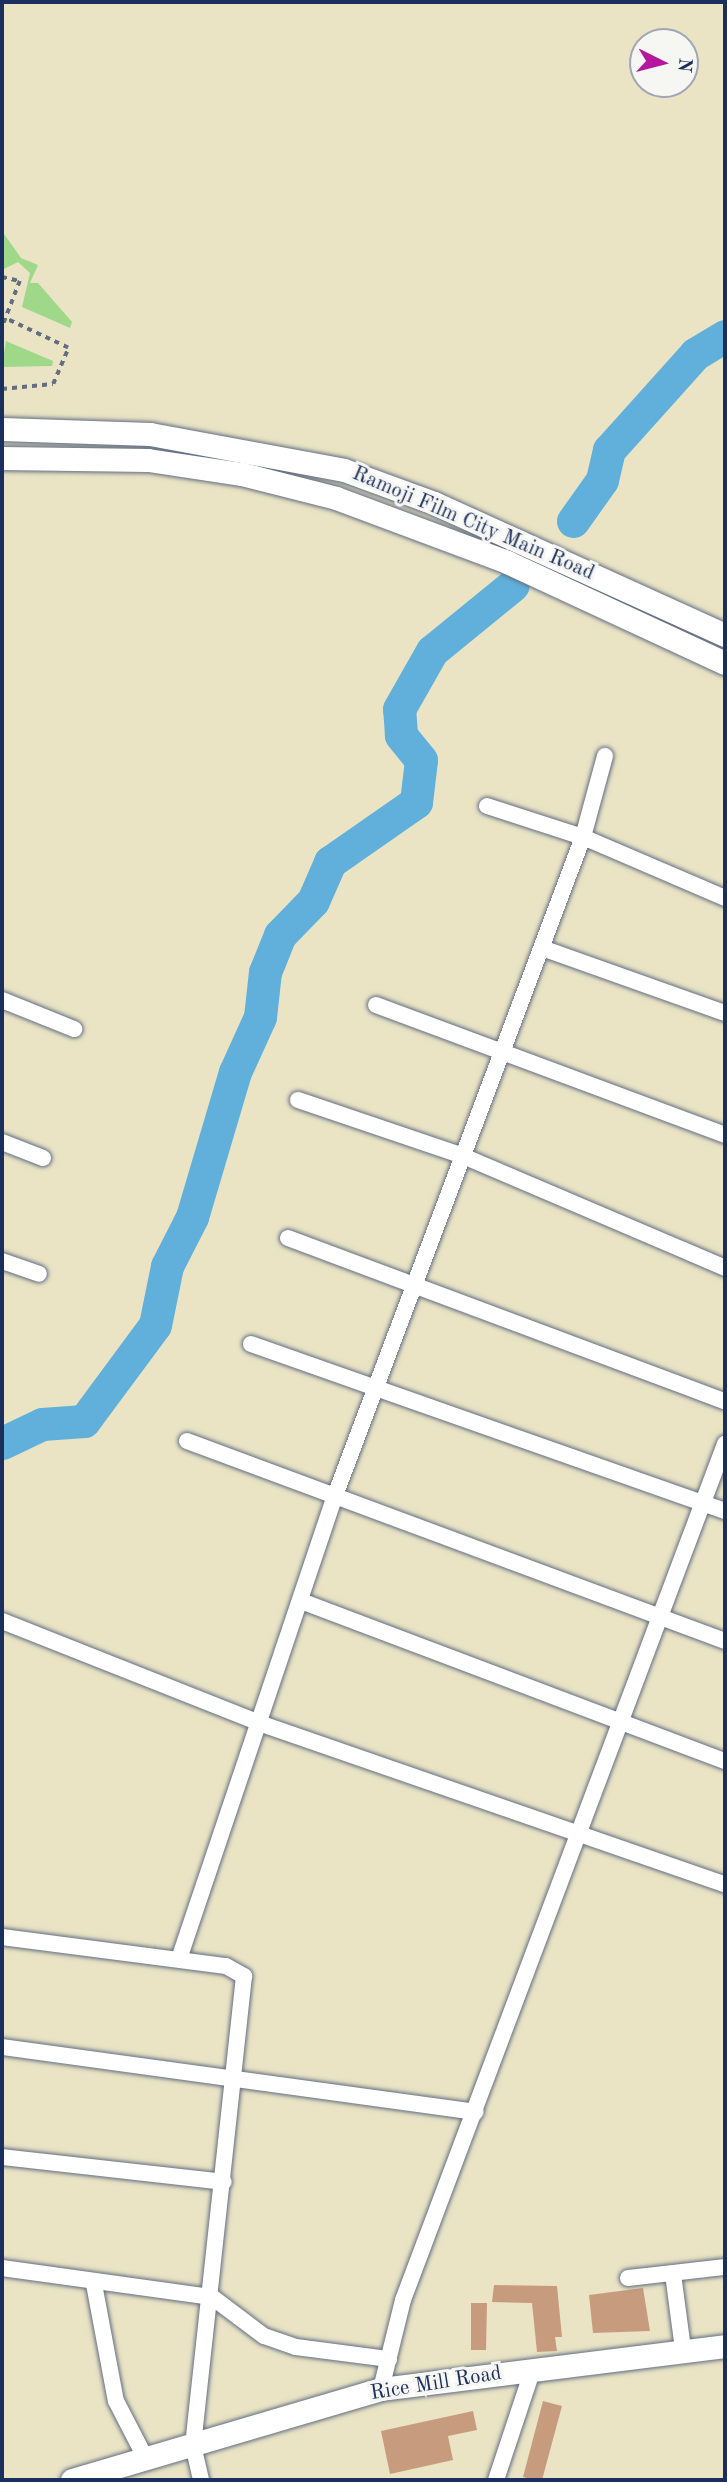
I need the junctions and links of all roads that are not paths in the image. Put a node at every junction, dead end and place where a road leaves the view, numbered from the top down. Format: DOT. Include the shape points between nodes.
graph roads {
  1 [pos="2,429"];
  2 [pos="2,458"];
  3 [pos="725,635"];
  4 [pos="725,663"];
  5 [pos="605,756"];
  6 [pos="487,806"];
  7 [pos="583,837"];
  8 [pos="725,898"];
  9 [pos="542,948"];
  10 [pos="2,1000"];
  11 [pos="376,1005"];
  12 [pos="725,1013"];
  13 [pos="74,1029"];
  14 [pos="503,1051"];
  15 [pos="298,1100"];
  16 [pos="725,1135"];
  17 [pos="2,1142"];
  18 [pos="463,1156"];
  19 [pos="43,1158"];
  20 [pos="288,1238"];
  21 [pos="2,1261"];
  22 [pos="725,1268"];
  23 [pos="39,1274"];
  24 [pos="415,1285"];
  25 [pos="251,1344"];
  26 [pos="377,1390"];
  27 [pos="725,1401"];
  28 [pos="187,1441"];
  29 [pos="725,1444"];
  30 [pos="336,1493"];
  31 [pos="704,1503"];
  32 [pos="725,1511"];
  33 [pos="301,1601"];
  34 [pos="665,1617"];
  35 [pos="2,1621"];
  36 [pos="725,1641"];
  37 [pos="620,1720"];
  38 [pos="259,1723"];
  39 [pos="725,1761"];
  40 [pos="581,1831"];
  41 [pos="725,1884"];
  42 [pos="2,1937"];
  43 [pos="179,1959"];
  44 [pos="2,2047"];
  45 [pos="237,2076"];
  46 [pos="476,2112"];
  47 [pos="2,2157"];
  48 [pos="223,2182"];
  49 [pos="725,2267"];
  50 [pos="2,2268"];
  51 [pos="673,2274"];
  52 [pos="628,2278"];
  53 [pos="94,2284"];
  54 [pos="212,2297"];
  55 [pos="725,2346"];
  56 [pos="683,2349"];
  57 [pos="389,2359"];
  58 [pos="533,2369"];
  59 [pos="381,2389"];
  60 [pos="193,2445"];
  61 [pos="146,2459"];
  62 [pos="72,2480"];
  63 [pos="201,2480"];
  64 [pos="496,2480"];
  1 -- 3 [label="street, Ramoji Film City Main Road" via="150,434 344,470 434,503"];
  2 -- 4 [label="street, Ramoji Film City Main Road" via="148,460 242,474 337,498 507,562"];
  5 -- 7 [label="street"];
  6 -- 7 [label="street"];
  7 -- 8 [label="street"];
  7 -- 9 [label="street"];
  9 -- 12 [label="street"];
  9 -- 14 [label="street"];
  10 -- 13 [label="street"];
  11 -- 14 [label="street"];
  14 -- 16 [label="street"];
  14 -- 18 [label="street"];
  15 -- 18 [label="street"];
  17 -- 19 [label="street"];
  18 -- 22 [label="street"];
  18 -- 24 [label="street"];
  20 -- 24 [label="street"];
  21 -- 23 [label="street"];
  24 -- 26 [label="street"];
  24 -- 27 [label="street"];
  25 -- 26 [label="street"];
  26 -- 30 [label="street"];
  26 -- 31 [label="street"];
  28 -- 30 [label="street"];
  29 -- 31 [label="street"];
  30 -- 33 [label="street"];
  30 -- 34 [label="street"];
  31 -- 32 [label="street"];
  31 -- 34 [label="street"];
  33 -- 37 [label="street"];
  33 -- 38 [label="street"];
  34 -- 36 [label="street"];
  34 -- 37 [label="street"];
  35 -- 38 [label="street"];
  37 -- 39 [label="street"];
  37 -- 40 [label="street"];
  38 -- 40 [label="street"];
  38 -- 43 [label="street"];
  40 -- 41 [label="street"];
  40 -- 46 [label="street"];
  42 -- 43 [label="street"];
  43 -- 45 [label="street" via="226,1966 244,1976"];
  44 -- 45 [label="street"];
  45 -- 46 [label="street"];
  45 -- 48 [label="street"];
  46 -- 57 [label="street" via="403,2300"];
  47 -- 48 [label="street"];
  48 -- 54 [label="street"];
  49 -- 51 [label="street"];
  50 -- 53 [label="street"];
  51 -- 52 [label="street"];
  51 -- 56 [label="street"];
  53 -- 54 [label="street"];
  53 -- 61 [label="street" via="116,2401"];
  54 -- 57 [label="street" via="264,2336 296,2347"];
  54 -- 60 [label="street"];
  55 -- 56 [label="street, Rice Mill Road"];
  56 -- 58 [label="street, Rice Mill Road"];
  57 -- 59 [label="street"];
  58 -- 59 [label="street, Rice Mill Road"];
  58 -- 64 [label="street"];
  59 -- 60 [label="street, Rice Mill Road"];
  60 -- 61 [label="street, Rice Mill Road"];
  60 -- 63 [label="street"];
  61 -- 62 [label="street, Rice Mill Road"];
}
